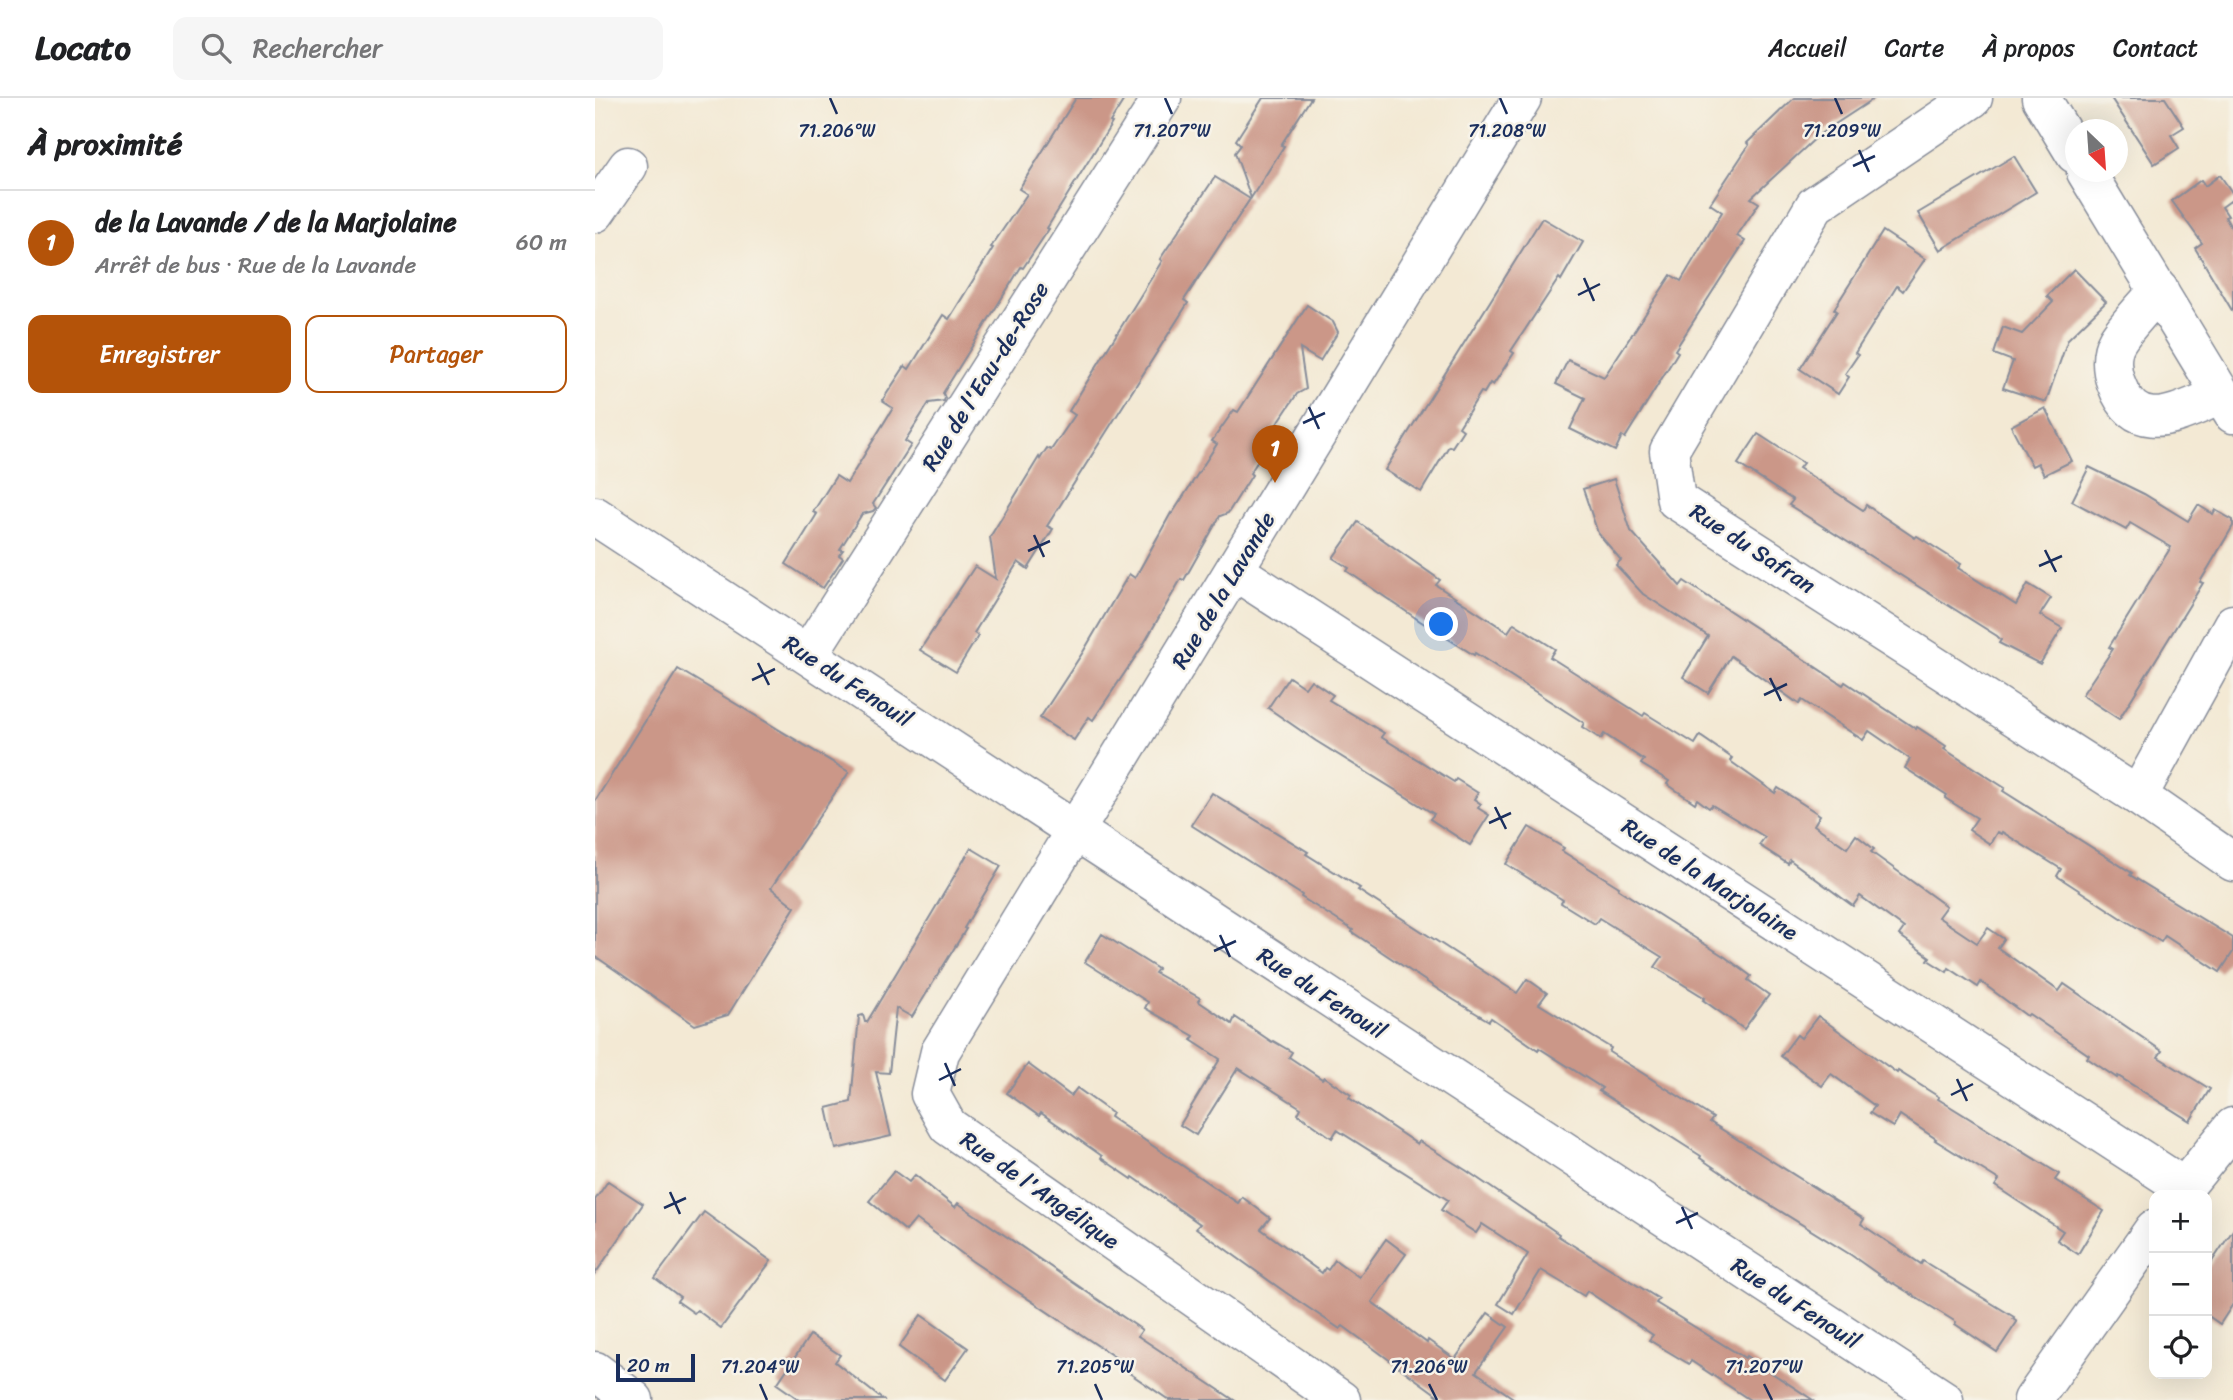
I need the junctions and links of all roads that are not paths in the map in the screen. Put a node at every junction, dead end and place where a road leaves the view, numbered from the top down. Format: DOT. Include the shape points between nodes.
graph roads {
  1 [pos="1162,98"];
  2 [pos="1522,98"];
  3 [pos="1973,98"];
  4 [pos="2041,98"];
  5 [pos="2065,138"];
  6 [pos="628,166"];
  7 [pos="2092,182"];
  8 [pos="595,213"];
  9 [pos="2159,290"];
  10 [pos="2227,405"];
  11 [pos="595,516"];
  12 [pos="1235,571"];
  13 [pos="2233,624"];
  14 [pos="808,655"];
  15 [pos="2138,796"];
  16 [pos="1075,831"];
  17 [pos="2233,862"];
  18 [pos="2233,1127"];
  19 [pos="2179,1190"];
  20 [pos="2182,1190"];
  21 [pos="2149,1236"];
  22 [pos="595,1371"];
  23 [pos="634,1400"];
  24 [pos="1341,1400"];
  25 [pos="1944,1400"];
  26 [pos="2033,1400"];
  1 -- 14 [label="street, Rue de l'Eau-de-Rose"];
  2 -- 12 [label="street, Rue de la Lavande"];
  3 -- 15 [label="street, Rue du Safran" via="1815,205 1669,451 1677,499"];
  4 -- 5 [label="street"];
  6 -- 8 [label="street"];
  7 -- 9 [label="street"];
  9 -- 10 [label="street"];
  9 -- 10 [label="street" via="2116,342 2111,370 2121,398 2139,415 2162,418"];
  11 -- 14 [label="street, Rue du Fenouil"];
  12 -- 16 [label="street, Rue de la Lavande"];
  12 -- 19 [label="street, Rue de la Marjolaine"];
  13 -- 15 [label="street"];
  14 -- 16 [label="street, Rue du Fenouil"];
  15 -- 17 [label="street, Rue du Safran"];
  16 -- 24 [label="street, Rue de l'Angélique" via="940,1052 930,1094 948,1126"];
  16 -- 25 [label="street, Rue du Fenouil"];
  18 -- 20 [label="street"];
  21 -- 26 [label="street"];
  22 -- 23 [label="street"];
}
